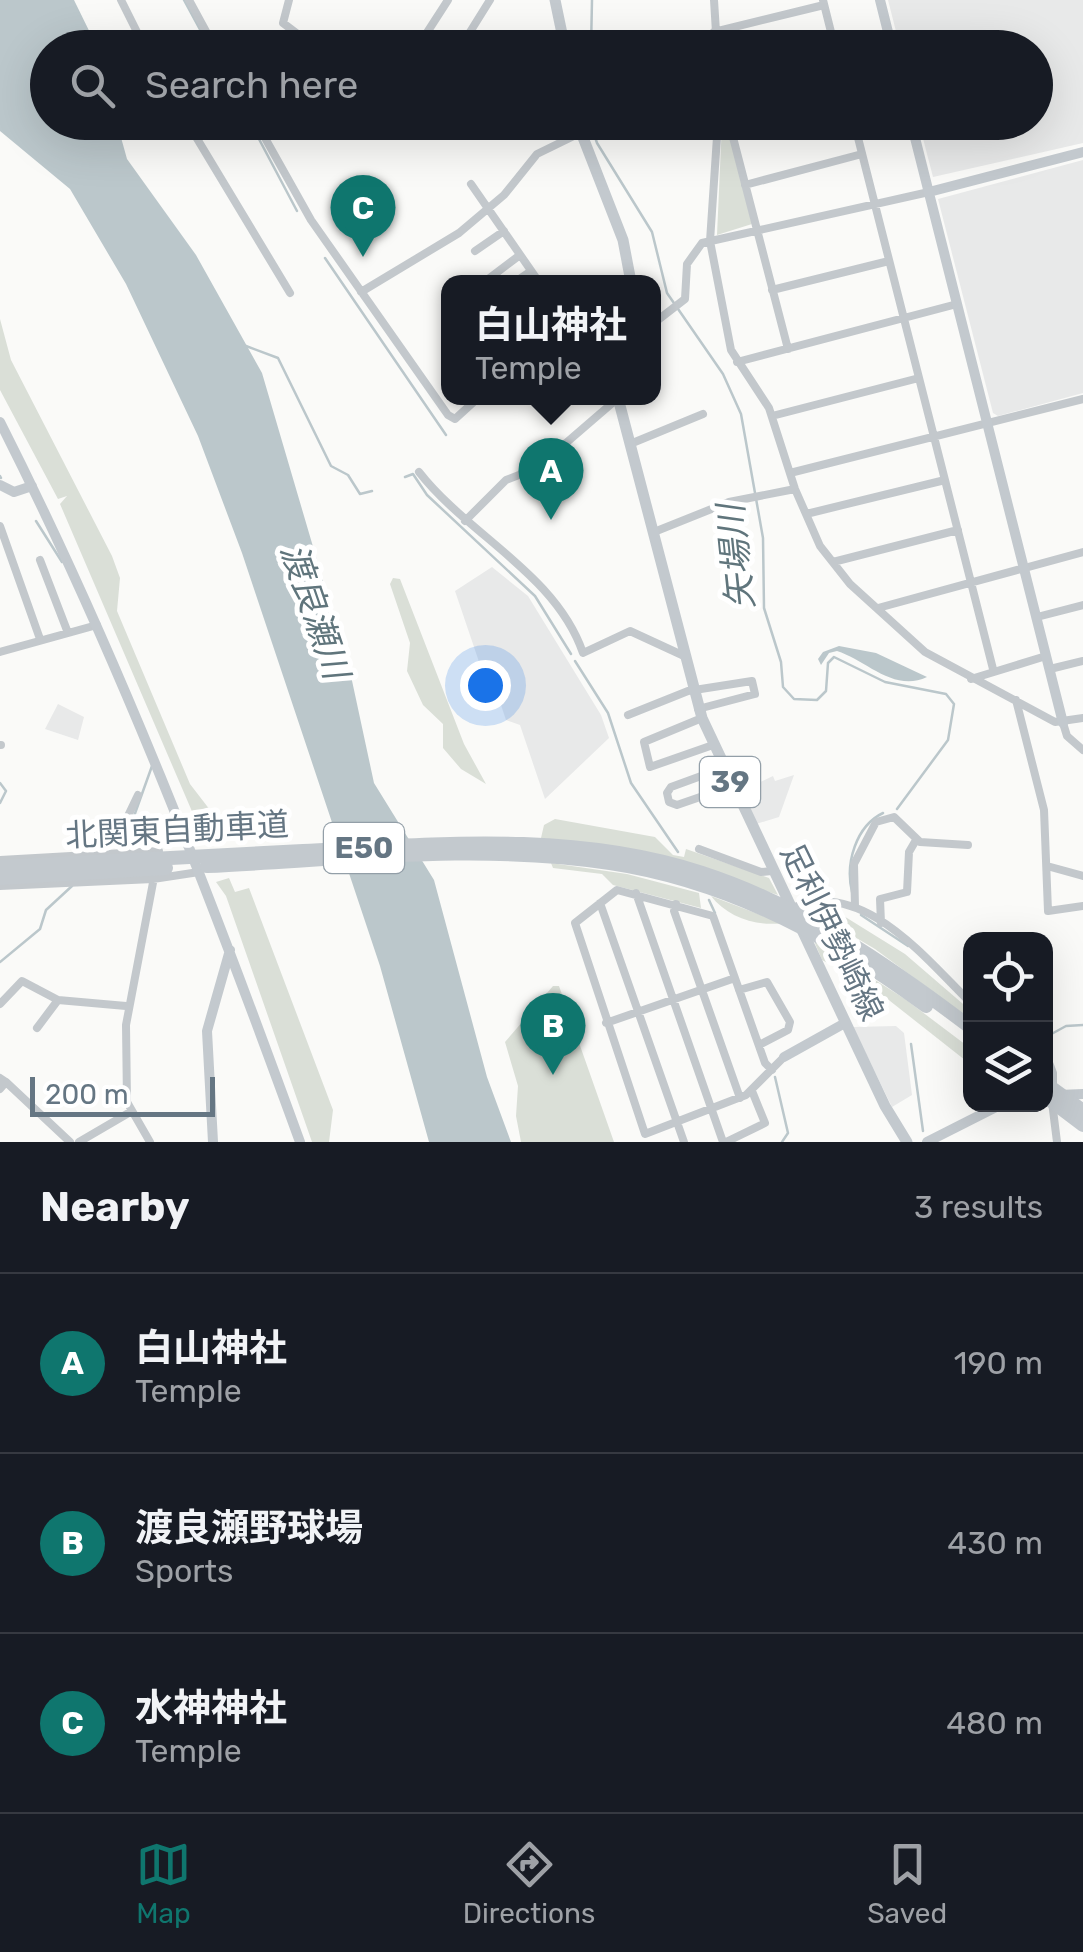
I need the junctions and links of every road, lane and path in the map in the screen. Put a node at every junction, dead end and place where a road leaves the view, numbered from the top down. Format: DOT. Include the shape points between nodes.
graph roads {
  1 [pos="121,0"];
  2 [pos="189,0"];
  3 [pos="289,0"];
  4 [pos="448,0"];
  5 [pos="490,0"];
  6 [pos="555,0"];
  7 [pos="714,0"];
  8 [pos="880,0"];
  9 [pos="823,3"];
  10 [pos="136,30"];
  11 [pos="205,30"];
  12 [pos="292,30"];
  13 [pos="429,30"];
  14 [pos="471,30"];
  15 [pos="561,30"];
  16 [pos="714,30"];
  17 [pos="722,30"];
  18 [pos="830,30"];
  19 [pos="888,30"];
  20 [pos="199,140"];
  21 [pos="266,140"];
  22 [pos="559,140"];
  23 [pos="583,140"];
  24 [pos="717,140"];
  25 [pos="734,140"];
  26 [pos="858,140"];
  27 [pos="916,140"];
  28 [pos="1083,152"];
  29 [pos="862,154"];
  30 [pos="471,184"];
  31 [pos="745,185"];
  32 [pos="929,192"];
  33 [pos="874,204"];
  34 [pos="488,210"];
  35 [pos="756,230"];
  36 [pos="504,232"];
  37 [pos="710,241"];
  38 [pos="475,252"];
  39 [pos="520,255"];
  40 [pos="889,261"];
  41 [pos="531,271"];
  42 [pos="494,275"];
  43 [pos="526,275"];
  44 [pos="534,275"];
  45 [pos="631,275"];
  46 [pos="772,290"];
  47 [pos="361,292"];
  48 [pos="290,293"];
  49 [pos="957,304"];
  50 [pos="661,318"];
  51 [pos="904,318"];
  52 [pos="788,349"];
  53 [pos="737,362"];
  54 [pos="919,378"];
  55 [pos="1083,399"];
  56 [pos="470,405"];
  57 [pos="607,405"];
  58 [pos="616,405"];
  59 [pos="703,414"];
  60 [pos="772,416"];
  61 [pos="0,422"];
  62 [pos="988,424"];
  63 [pos="934,437"];
  64 [pos="630,444"];
  65 [pos="419,472"];
  66 [pos="790,473"];
  67 [pos="945,480"];
  68 [pos="0,485"];
  69 [pos="32,486"];
  70 [pos="794,489"];
  71 [pos="806,514"];
  72 [pos="465,521"];
  73 [pos="0,526"];
  74 [pos="958,530"];
  75 [pos="654,532"];
  76 [pos="1083,552"];
  77 [pos="40,560"];
  78 [pos="833,562"];
  79 [pos="1024,569"];
  80 [pos="971,582"];
  81 [pos="1083,605"];
  82 [pos="878,608"];
  83 [pos="1036,618"];
  84 [pos="98,624"];
  85 [pos="68,633"];
  86 [pos="40,639"];
  87 [pos="0,652"];
  88 [pos="682,655"];
  89 [pos="1046,656"];
  90 [pos="1083,661"];
  91 [pos="993,669"];
  92 [pos="1050,669"];
  93 [pos="971,678"];
  94 [pos="692,691"];
  95 [pos="1016,700"];
  96 [pos="700,714"];
  97 [pos="628,715"];
  98 [pos="1083,718"];
  99 [pos="1063,723"];
  100 [pos="712,745"];
  101 [pos="1083,750"];
  102 [pos="723,768"];
  103 [pos="732,786"];
  104 [pos="138,795"];
  105 [pos="96,837"];
  106 [pos="916,840"];
  107 [pos="968,845"];
  108 [pos="698,849"];
  109 [pos="84,850"];
  110 [pos="552,851"];
  111 [pos="100,854"];
  112 [pos="0,864"];
  113 [pos="1048,866"];
  114 [pos="772,871"];
  115 [pos="200,872"];
  116 [pos="1083,876"];
  117 [pos="0,878"];
  118 [pos="152,879"];
  119 [pos="0,886"];
  120 [pos="636,893"];
  121 [pos="600,904"];
  122 [pos="676,904"];
  123 [pos="1083,906"];
  124 [pos="855,907"];
  125 [pos="786,913"];
  126 [pos="881,923"];
  127 [pos="814,927"];
  128 [pos="230,950"];
  129 [pos="736,978"];
  130 [pos="702,990"];
  131 [pos="740,990"];
  132 [pos="963,995"];
  133 [pos="58,1000"];
  134 [pos="671,1000"];
  135 [pos="0,1004"];
  136 [pos="126,1006"];
  137 [pos="640,1012"];
  138 [pos="606,1022"];
  139 [pos="963,1022"];
  140 [pos="845,1023"];
  141 [pos="38,1028"];
  142 [pos="963,1034"];
  143 [pos="759,1046"];
  144 [pos="784,1057"];
  145 [pos="772,1070"];
  146 [pos="2,1083"];
  147 [pos="752,1090"];
  148 [pos="1053,1093"];
  149 [pos="1083,1094"];
  150 [pos="1053,1096"];
  151 [pos="740,1098"];
  152 [pos="1053,1099"];
  153 [pos="710,1109"];
  154 [pos="132,1111"];
  155 [pos="986,1112"];
  156 [pos="1051,1112"];
  157 [pos="1083,1112"];
  158 [pos="677,1122"];
  159 [pos="1083,1125"];
  160 [pos="70,1142"];
  161 [pos="79,1142"];
  162 [pos="150,1142"];
  163 [pos="213,1142"];
  164 [pos="300,1142"];
  165 [pos="684,1142"];
  166 [pos="725,1142"];
  167 [pos="908,1142"];
  168 [pos="927,1142"];
  169 [pos="1057,1142"];
  1 -- 10 [label="street"];
  2 -- 11 [label="street"];
  3 -- 12 [label="street" via="283,23"];
  4 -- 13 [label="street"];
  5 -- 14 [label="street"];
  6 -- 15 [label="main road"];
  7 -- 16 [label="street"];
  8 -- 19 [label="street"];
  9 -- 17 [label="street"];
  9 -- 18 [label="street"];
  20 -- 48 [label="street"];
  21 -- 47 [label="street"];
  22 -- 34 [label="street" via="537,154"];
  23 -- 45 [label="main road" via="624,240"];
  24 -- 37 [label="street"];
  25 -- 31 [label="street"];
  26 -- 29 [label="street"];
  27 -- 32 [label="street"];
  28 -- 32 [label="street"];
  29 -- 31 [label="street"];
  29 -- 33 [label="street"];
  30 -- 34 [label="street"];
  31 -- 35 [label="street"];
  32 -- 33 [label="street"];
  32 -- 49 [label="street"];
  33 -- 35 [label="street"];
  33 -- 40 [label="street"];
  34 -- 36 [label="street"];
  34 -- 47 [label="street"];
  35 -- 37 [label="street"];
  35 -- 46 [label="street"];
  36 -- 38 [label="street"];
  36 -- 39 [label="street"];
  37 -- 50 [label="street" via="696,246 686,294"];
  37 -- 53 [label="street"];
  39 -- 41 [label="street"];
  39 -- 42 [label="street"];
  40 -- 46 [label="street"];
  40 -- 51 [label="street"];
  41 -- 43 [label="street"];
  41 -- 44 [label="street"];
  46 -- 52 [label="street"];
  47 -- 56 [label="street" via="448,415 455,419"];
  49 -- 51 [label="street"];
  49 -- 62 [label="street"];
  51 -- 52 [label="street"];
  51 -- 54 [label="street"];
  52 -- 53 [label="street"];
  53 -- 60 [label="street"];
  54 -- 60 [label="street"];
  54 -- 63 [label="street"];
  55 -- 62 [label="street"];
  57 -- 72 [label="street" via="537,468 506,480"];
  58 -- 64 [label="main road, 足利伊勢崎線 / 39"];
  59 -- 64 [label="street"];
  60 -- 66 [label="street"];
  61 -- 69 [label="street"];
  62 -- 63 [label="street"];
  62 -- 79 [label="street"];
  63 -- 66 [label="street"];
  63 -- 67 [label="street"];
  64 -- 75 [label="main road, 足利伊勢崎線 / 39"];
  65 -- 72 [label="street"];
  66 -- 70 [label="street"];
  67 -- 71 [label="street"];
  67 -- 74 [label="street"];
  68 -- 69 [label="street" via="14,492"];
  69 -- 84 [label="street"];
  70 -- 71 [label="street"];
  70 -- 75 [label="street"];
  71 -- 78 [label="street"];
  72 -- 88 [label="street" via="520,567 565,618 583,653 630,631"];
  73 -- 86 [label="street"];
  74 -- 78 [label="street"];
  74 -- 80 [label="street"];
  75 -- 88 [label="main road, 足利伊勢崎線 / 39"];
  76 -- 79 [label="street"];
  77 -- 85 [label="street"];
  78 -- 82 [label="street"];
  79 -- 80 [label="street"];
  79 -- 83 [label="street"];
  80 -- 82 [label="street"];
  80 -- 91 [label="street"];
  81 -- 83 [label="street"];
  82 -- 93 [label="street" via="916,646"];
  83 -- 89 [label="street"];
  84 -- 85 [label="street"];
  84 -- 115 [label="street"];
  85 -- 86 [label="street"];
  86 -- 87 [label="street"];
  88 -- 94 [label="main road, 足利伊勢崎線 / 39"];
  89 -- 91 [label="street"];
  89 -- 92 [label="street"];
  90 -- 92 [label="street"];
  91 -- 93 [label="street"];
  92 -- 99 [label="street"];
  93 -- 95 [label="street"];
  94 -- 96 [label="main road, 足利伊勢崎線 / 39"];
  94 -- 96 [label="street" via="752,681 755,694"];
  94 -- 97 [label="street"];
  95 -- 99 [label="street"];
  95 -- 113 [label="street" via="1039,785"];
  96 -- 100 [label="main road, 足利伊勢崎線 / 39"];
  96 -- 100 [label="street" via="644,742 650,767"];
  98 -- 99 [label="street"];
  99 -- 101 [label="street"];
  100 -- 102 [label="main road, 足利伊勢崎線 / 39"];
  102 -- 103 [label="main road, 足利伊勢崎線 / 39"];
  102 -- 103 [label="street" via="671,788 669,802"];
  103 -- 114 [label="main road, 足利伊勢崎線 / 39"];
  104 -- 105 [label="street" via="125,820 111,822"];
  105 -- 109 [label="street"];
  105 -- 111 [label="street"];
  106 -- 107 [label="street"];
  106 -- 124 [label="street" via="898,818 872,826 854,864"];
  106 -- 126 [label="street" via="906,892 880,899"];
  108 -- 114 [label="street"];
  110 -- 112 [label="highway, 北関東自動車道 / E50" via="442,844"];
  110 -- 117 [label="highway, 北関東自動車道 / E50"];
  110 -- 125 [label="highway, 北関東自動車道 / E50" via="679,878"];
  110 -- 127 [label="highway, 北関東自動車道 / E50" via="682,867 774,901"];
  111 -- 112 [label="street"];
  111 -- 118 [label="street" via="160,851"];
  113 -- 116 [label="street"];
  113 -- 123 [label="street" via="1048,910"];
  114 -- 125 [label="main road, 足利伊勢崎線 / 39"];
  115 -- 118 [label="street"];
  115 -- 128 [label="street"];
  118 -- 119 [label="street"];
  118 -- 136 [label="street"];
  120 -- 121 [label="street" via="618,890"];
  120 -- 122 [label="street"];
  120 -- 134 [label="street"];
  121 -- 137 [label="street"];
  121 -- 138 [label="street" via="573,927"];
  122 -- 129 [label="street" via="713,916"];
  122 -- 130 [label="street"];
  124 -- 125 [label="street" via="818,899"];
  124 -- 126 [label="street"];
  125 -- 127 [label="highway, 北関東自動車道 / E50"];
  125 -- 140 [label="main road, 足利伊勢崎線 / 39"];
  126 -- 132 [label="street" via="918,948"];
  127 -- 139 [label="highway, 北関東自動車道 / E50" via="886,965"];
  127 -- 142 [label="highway, 北関東自動車道 / E50"];
  128 -- 163 [label="street" via="206,1042"];
  128 -- 164 [label="street"];
  129 -- 130 [label="street"];
  129 -- 131 [label="street"];
  130 -- 134 [label="street"];
  130 -- 151 [label="street"];
  131 -- 143 [label="street"];
  131 -- 143 [label="street" via="768,982 790,1022 788,1030"];
  133 -- 135 [label="street" via="22,981"];
  133 -- 136 [label="street"];
  133 -- 141 [label="street"];
  134 -- 137 [label="street"];
  134 -- 153 [label="street"];
  136 -- 154 [label="street"];
  137 -- 138 [label="street"];
  137 -- 158 [label="street"];
  138 -- 158 [label="street" via="644,1132"];
  140 -- 144 [label="street"];
  140 -- 167 [label="main road, 足利伊勢崎線 / 39"];
  143 -- 145 [label="street"];
  144 -- 145 [label="street"];
  145 -- 147 [label="street"];
  146 -- 160 [label="street"];
  147 -- 151 [label="street"];
  147 -- 166 [label="street" via="765,1124"];
  148 -- 149 [label="street"];
  150 -- 157 [label="highway"];
  151 -- 153 [label="street"];
  152 -- 159 [label="highway"];
  153 -- 158 [label="street"];
  153 -- 166 [label="street"];
  154 -- 161 [label="street"];
  154 -- 162 [label="street"];
  155 -- 168 [label="street"];
  156 -- 169 [label="street"];
  158 -- 165 [label="street"];
}
